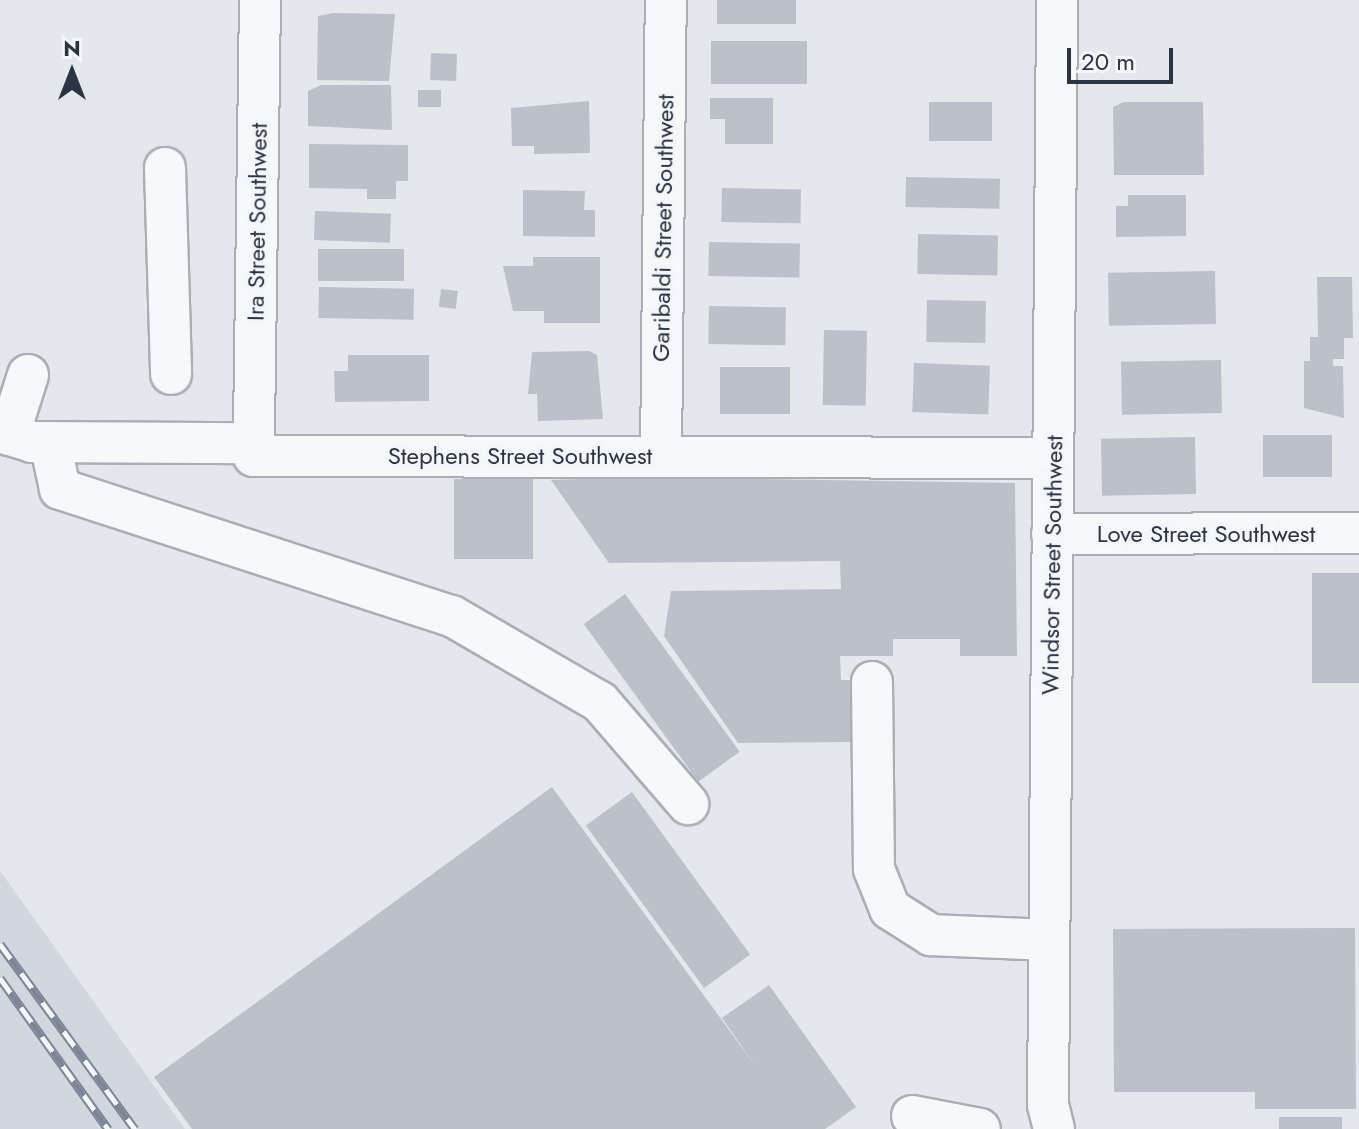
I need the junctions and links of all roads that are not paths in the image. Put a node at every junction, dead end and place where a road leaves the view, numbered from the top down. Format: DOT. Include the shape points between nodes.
graph roads {
  1 [pos="260,0"];
  2 [pos="666,0"];
  3 [pos="1057,0"];
  4 [pos="165,168"];
  5 [pos="171,374"];
  6 [pos="28,375"];
  7 [pos="5,434"];
  8 [pos="50,442"];
  9 [pos="254,450"];
  10 [pos="661,457"];
  11 [pos="1053,458"];
  12 [pos="1359,533"];
  13 [pos="1052,534"];
  14 [pos="872,682"];
  15 [pos="688,804"];
  16 [pos="1049,940"];
  17 [pos="912,1116"];
  18 [pos="980,1129"];
  19 [pos="1054,1129"];
  1 -- 9 [label="street, Ira Street Southwest"];
  2 -- 10 [label="street, Garibaldi Street Southwest"];
  3 -- 11 [label="street, Windsor Street Southwest"];
  4 -- 5 [label="street"];
  6 -- 7 [label="street"];
  7 -- 8 [label="street, Stephens Street Southwest"];
  8 -- 9 [label="street, Stephens Street Southwest"];
  8 -- 15 [label="street" via="60,489 452,616 600,702"];
  9 -- 10 [label="street, Stephens Street Southwest"];
  10 -- 11 [label="street, Stephens Street Southwest"];
  11 -- 13 [label="street, Windsor Street Southwest"];
  12 -- 13 [label="street, Love Street Southwest"];
  13 -- 16 [label="street, Windsor Street Southwest"];
  14 -- 16 [label="street" via="874,869 890,909 931,935"];
  16 -- 19 [label="street, Windsor Street Southwest" via="1048,1118"];
  17 -- 18 [label="street"];
}
